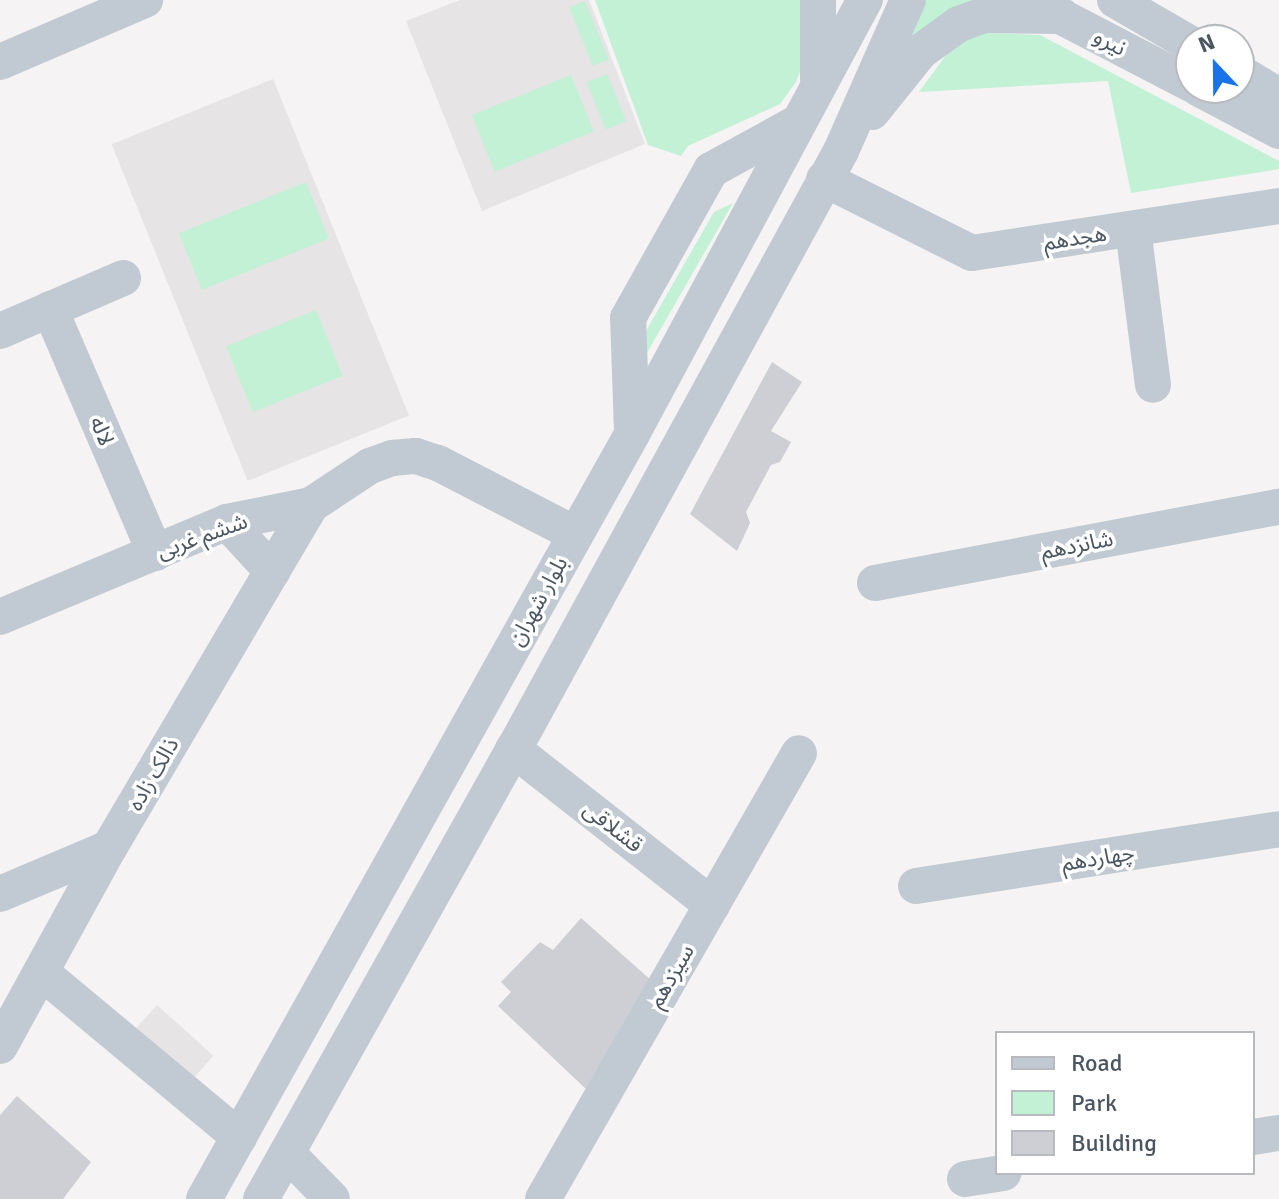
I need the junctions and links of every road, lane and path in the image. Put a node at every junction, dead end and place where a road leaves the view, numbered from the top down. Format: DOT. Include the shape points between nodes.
graph roads {
  1 [pos="145,0"];
  2 [pos="818,0"];
  3 [pos="865,0"];
  4 [pos="908,0"];
  5 [pos="1029,0"];
  6 [pos="1115,0"];
  7 [pos="1062,16"];
  8 [pos="1175,35"];
  9 [pos="0,62"];
  10 [pos="1175,76"];
  11 [pos="1255,82"];
  12 [pos="816,94"];
  13 [pos="1279,96"];
  14 [pos="1228,104"];
  15 [pos="795,124"];
  16 [pos="1279,131"];
  17 [pos="832,165"];
  18 [pos="1279,206"];
  19 [pos="1133,229"];
  20 [pos="123,278"];
  21 [pos="50,309"];
  22 [pos="0,331"];
  23 [pos="1153,385"];
  24 [pos="632,434"];
  25 [pos="311,505"];
  26 [pos="1279,507"];
  27 [pos="227,522"];
  28 [pos="575,534"];
  29 [pos="155,553"];
  30 [pos="272,571"];
  31 [pos="875,583"];
  32 [pos="0,617"];
  33 [pos="513,749"];
  34 [pos="799,753"];
  35 [pos="1279,829"];
  36 [pos="109,848"];
  37 [pos="916,886"];
  38 [pos="0,894"];
  39 [pos="712,905"];
  40 [pos="41,972"];
  41 [pos="0,1046"];
  42 [pos="1279,1133"];
  43 [pos="239,1137"];
  44 [pos="1255,1137"];
  45 [pos="287,1153"];
  46 [pos="995,1174"];
  47 [pos="965,1179"];
  48 [pos="204,1199"];
  49 [pos="261,1199"];
  50 [pos="332,1199"];
  51 [pos="543,1199"];
  1 -- 9 [label="street"];
  2 -- 12 [label="street"];
  3 -- 12 [label="street, بلوار شهران"];
  4 -- 17 [label="street"];
  5 -- 7 [label="street, نیرو"];
  6 -- 8 [label="street, نیرو"];
  7 -- 10 [label="street, نیرو"];
  7 -- 17 [label="street" via="984,15 937,37"];
  11 -- 13 [label="street"];
  12 -- 15 [label="street, بلوار شهران"];
  14 -- 16 [label="street"];
  15 -- 24 [label="street, بلوار شهران"];
  15 -- 24 [label="street" via="711,170 628,318"];
  17 -- 19 [label="street, هجدهم" via="879,209 972,253"];
  17 -- 33 [label="street"];
  18 -- 19 [label="street, هجدهم"];
  19 -- 23 [label="street"];
  20 -- 21 [label="street"];
  21 -- 22 [label="street"];
  21 -- 29 [label="street, لاله"];
  24 -- 28 [label="street, بلوار شهران"];
  25 -- 27 [label="street, ششم غربی"];
  25 -- 28 [label="street, ششم غربی" via="370,466 416,456"];
  25 -- 30 [label="street, ذالک زاده"];
  26 -- 31 [label="street, شانزدهم"];
  27 -- 29 [label="street, ششم غربی"];
  27 -- 30 [label="street"];
  28 -- 43 [label="street, بلوار شهران"];
  29 -- 32 [label="street, ششم غربی"];
  30 -- 36 [label="street, ذالک زاده"];
  33 -- 39 [label="street, قشلاقی"];
  33 -- 45 [label="street"];
  34 -- 39 [label="street, سیزدهم"];
  35 -- 37 [label="street, چهاردهم"];
  36 -- 38 [label="street"];
  36 -- 40 [label="street, ذالک زاده"];
  39 -- 51 [label="street, سیزدهم"];
  40 -- 41 [label="street, ذالک زاده"];
  40 -- 43 [label="street"];
  42 -- 44 [label="street"];
  43 -- 48 [label="street, بلوار شهران"];
  45 -- 49 [label="street"];
  45 -- 50 [label="street"];
  46 -- 47 [label="street"];
}
